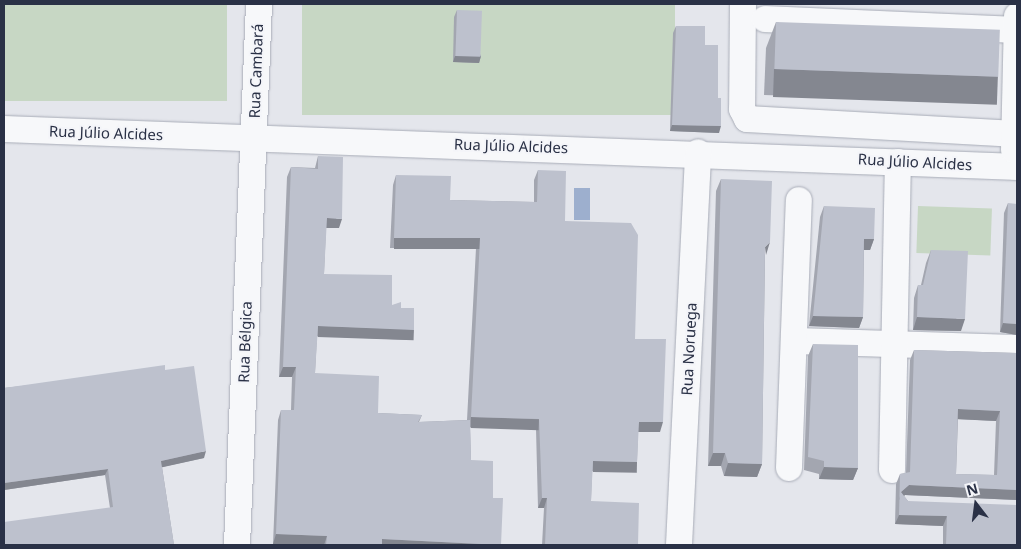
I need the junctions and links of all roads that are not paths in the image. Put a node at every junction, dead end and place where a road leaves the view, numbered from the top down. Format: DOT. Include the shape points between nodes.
graph roads {
  1 [pos="259,4"];
  2 [pos="743,4"];
  3 [pos="765,19"];
  4 [pos="1017,23"];
  5 [pos="4,128"];
  6 [pos="1015,134"];
  7 [pos="254,139"];
  8 [pos="698,152"];
  9 [pos="898,162"];
  10 [pos="1015,166"];
  11 [pos="799,200"];
  12 [pos="794,341"];
  13 [pos="895,344"];
  14 [pos="1017,348"];
  15 [pos="789,468"];
  16 [pos="892,470"];
  17 [pos="237,545"];
  18 [pos="679,545"];
  1 -- 7 [label="street, Rua Cambará"];
  2 -- 6 [label="street" via="742,108 747,120"];
  3 -- 4 [label="street"];
  4 -- 6 [label="street"];
  5 -- 7 [label="street, Rua Júlio Alcides"];
  6 -- 10 [label="street"];
  7 -- 8 [label="street, Rua Júlio Alcides"];
  7 -- 17 [label="street, Rua Bélgica"];
  8 -- 9 [label="street, Rua Júlio Alcides"];
  8 -- 18 [label="street, Rua Noruega"];
  9 -- 10 [label="street, Rua Júlio Alcides"];
  9 -- 13 [label="street"];
  11 -- 12 [label="street"];
  12 -- 13 [label="street"];
  12 -- 15 [label="street"];
  13 -- 14 [label="street"];
  13 -- 16 [label="street"];
}
